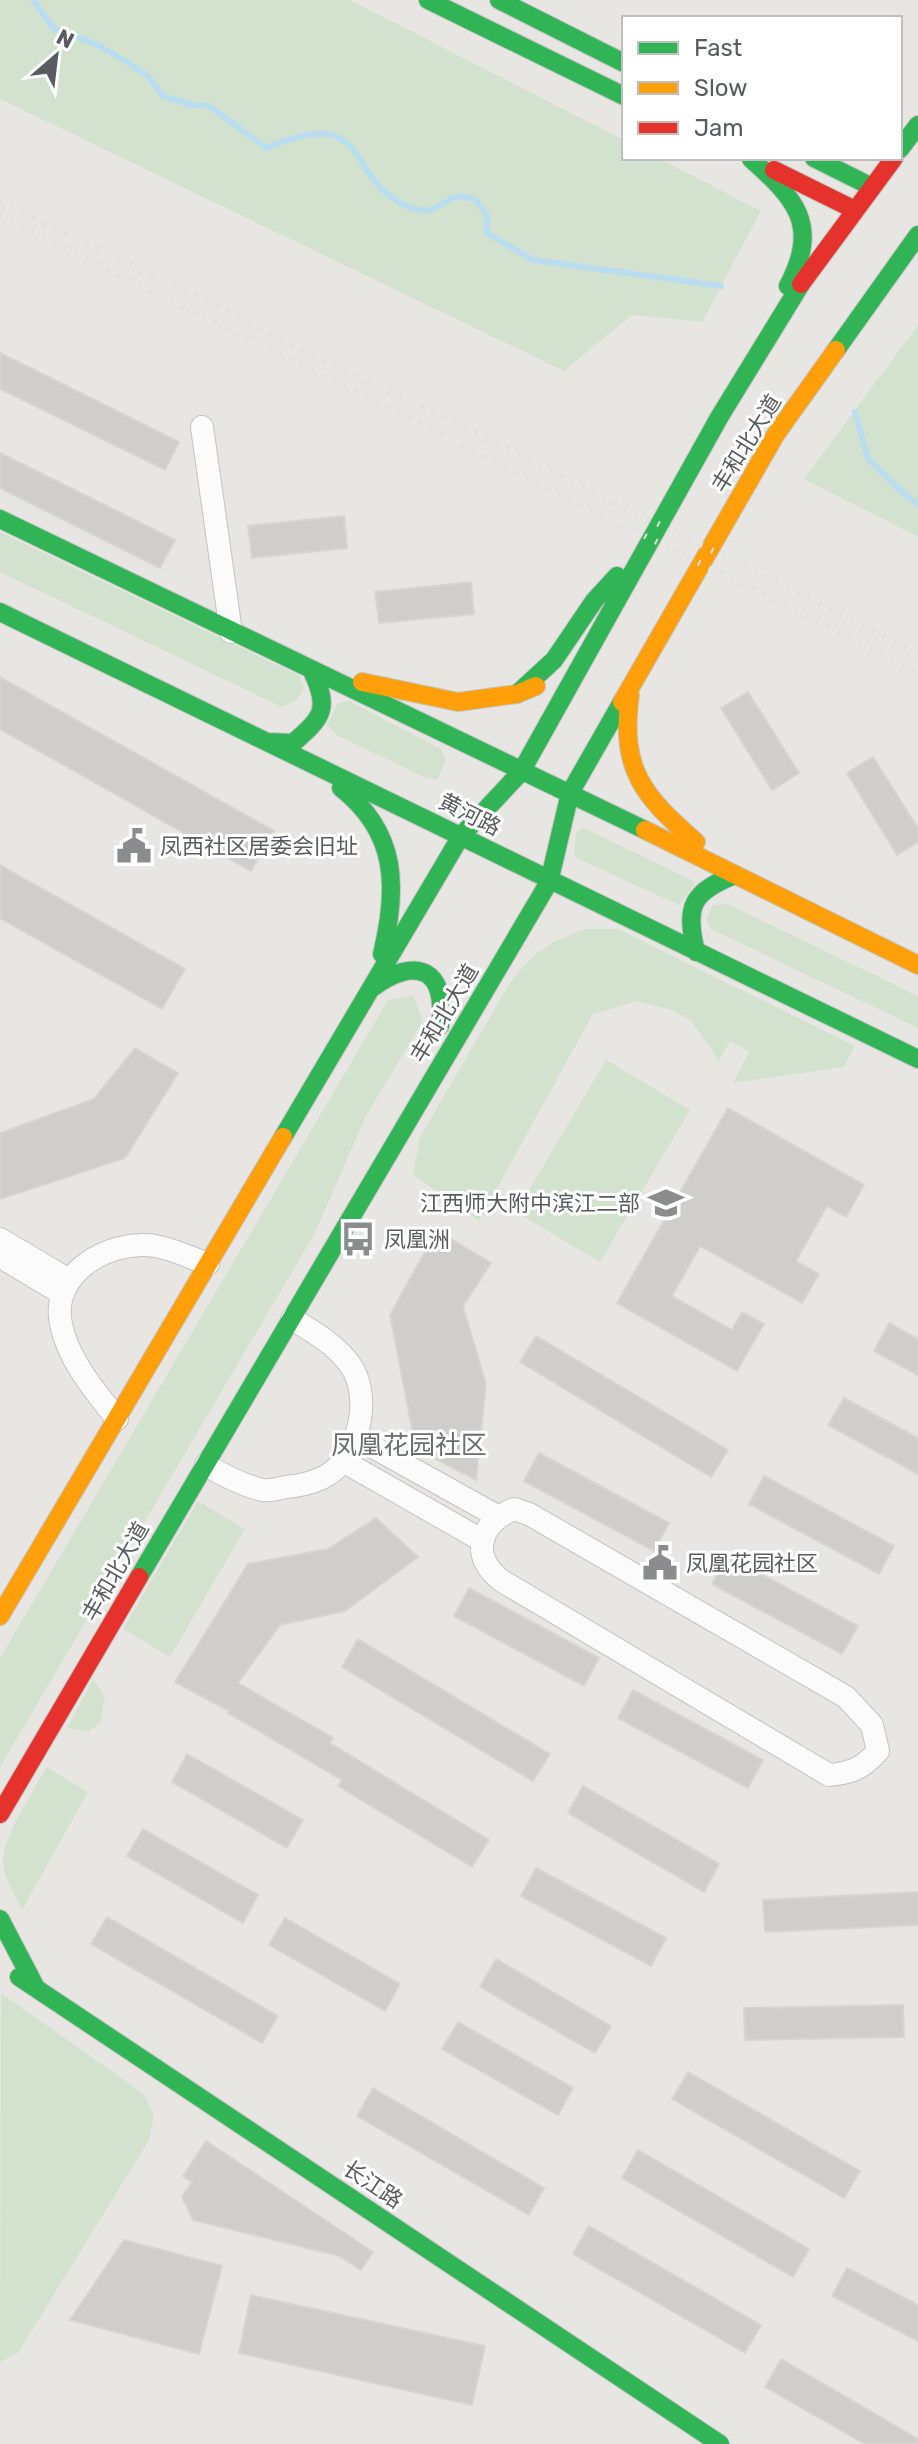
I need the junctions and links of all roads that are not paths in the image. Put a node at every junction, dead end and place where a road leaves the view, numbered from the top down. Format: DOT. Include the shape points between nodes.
graph roads {
  1 [pos="428,0"];
  2 [pos="499,0"];
  3 [pos="622,62"];
  4 [pos="622,95"];
  5 [pos="918,125"];
  6 [pos="902,146"];
  7 [pos="752,160"];
  8 [pos="754,160"];
  9 [pos="818,160"];
  10 [pos="892,160"];
  11 [pos="872,187"];
  12 [pos="855,210"];
  13 [pos="918,235"];
  14 [pos="202,427"];
  15 [pos="0,519"];
  16 [pos="0,612"];
  17 [pos="231,632"];
  18 [pos="588,653"];
  19 [pos="312,671"];
  20 [pos="633,684"];
  21 [pos="517,694"];
  22 [pos="267,742"];
  23 [pos="521,772"];
  24 [pos="570,793"];
  25 [pos="461,836"];
  26 [pos="735,875"];
  27 [pos="549,882"];
  28 [pos="696,952"];
  29 [pos="918,965"];
  30 [pos="372,988"];
  31 [pos="456,1000"];
  32 [pos="918,1059"];
  33 [pos="376,1137"];
  34 [pos="0,1239"];
  35 [pos="335,1245"];
  36 [pos="0,1256"];
  37 [pos="208,1264"];
  38 [pos="66,1287"];
  39 [pos="292,1319"];
  40 [pos="117,1419"];
  41 [pos="355,1437"];
  42 [pos="343,1461"];
  43 [pos="206,1465"];
  44 [pos="497,1516"];
  45 [pos="483,1541"];
  46 [pos="0,1616"];
  47 [pos="0,1814"];
  48 [pos="0,1919"];
  49 [pos="0,1964"];
  50 [pos="0,1978"];
  51 [pos="34,1987"];
  52 [pos="720,2444"];
  1 -- 4 [label="main road"];
  2 -- 3 [label="main road"];
  5 -- 6 [label="main road"];
  7 -- 21 [label="main road" via="790,196 800,221 800,267 740,358 634,559 594,601 554,660"];
  8 -- 12 [label="main road"];
  9 -- 11 [label="main road"];
  10 -- 11 [label="main road, 丰和北大道"];
  11 -- 12 [label="main road, 丰和北大道"];
  12 -- 18 [label="main road, 丰和北大道" via="797,290 720,416"];
  13 -- 20 [label="main road, 丰和北大道" via="776,434"];
  14 -- 17 [label="street"];
  15 -- 17 [label="main road"];
  16 -- 22 [label="main road, 黄河路"];
  17 -- 19 [label="main road"];
  18 -- 21 [label="main road" via="554,679"];
  18 -- 23 [label="main road, 丰和北大道"];
  19 -- 21 [label="main road" via="458,702"];
  19 -- 22 [label="main road" via="324,707 315,724 293,743"];
  19 -- 23 [label="main road"];
  20 -- 24 [label="main road, 丰和北大道"];
  20 -- 26 [label="main road" via="625,722 626,749 635,775 664,816"];
  22 -- 25 [label="main road, 黄河路"];
  22 -- 30 [label="main road" via="354,796 382,833 389,858 392,922"];
  23 -- 24 [label="main road"];
  23 -- 25 [label="main road, 丰和北大道"];
  24 -- 26 [label="main road"];
  24 -- 27 [label="main road, 丰和北大道"];
  25 -- 27 [label="main road, 黄河路" via="529,878"];
  25 -- 30 [label="main road, 丰和北大道"];
  26 -- 28 [label="main road" via="698,893 689,926"];
  26 -- 29 [label="main road"];
  27 -- 28 [label="main road, 黄河路"];
  27 -- 35 [label="main road, 丰和北大道"];
  28 -- 32 [label="main road, 黄河路"];
  30 -- 31 [label="main road" via="394,973 423,971 437,981 443,998 436,1032"];
  30 -- 37 [label="main road, 丰和北大道"];
  33 -- 35 [label="main road"];
  34 -- 38 [label="street"];
  35 -- 39 [label="main road, 丰和北大道"];
  36 -- 38 [label="street"];
  37 -- 38 [label="street" via="156,1246 124,1246 98,1256"];
  37 -- 40 [label="main road, 丰和北大道"];
  38 -- 40 [label="street" via="60,1320 67,1345"];
  39 -- 41 [label="street" via="334,1348 358,1380"];
  39 -- 43 [label="main road, 丰和北大道"];
  40 -- 46 [label="main road, 丰和北大道"];
  41 -- 42 [label="street"];
  41 -- 44 [label="street"];
  42 -- 43 [label="street" via="323,1477 265,1491"];
  42 -- 45 [label="street"];
  43 -- 47 [label="main road, 丰和北大道"];
  44 -- 45 [label="street"];
  44 -- 45 [label="street" via="514,1509 529,1514 846,1697 872,1725 878,1751 853,1772 829,1775 502,1581 489,1571"];
  48 -- 51 [label="main road"];
  49 -- 51 [label="main road, 长江路"];
  50 -- 51 [label="main road"];
  51 -- 52 [label="main road, 长江路"];
}
